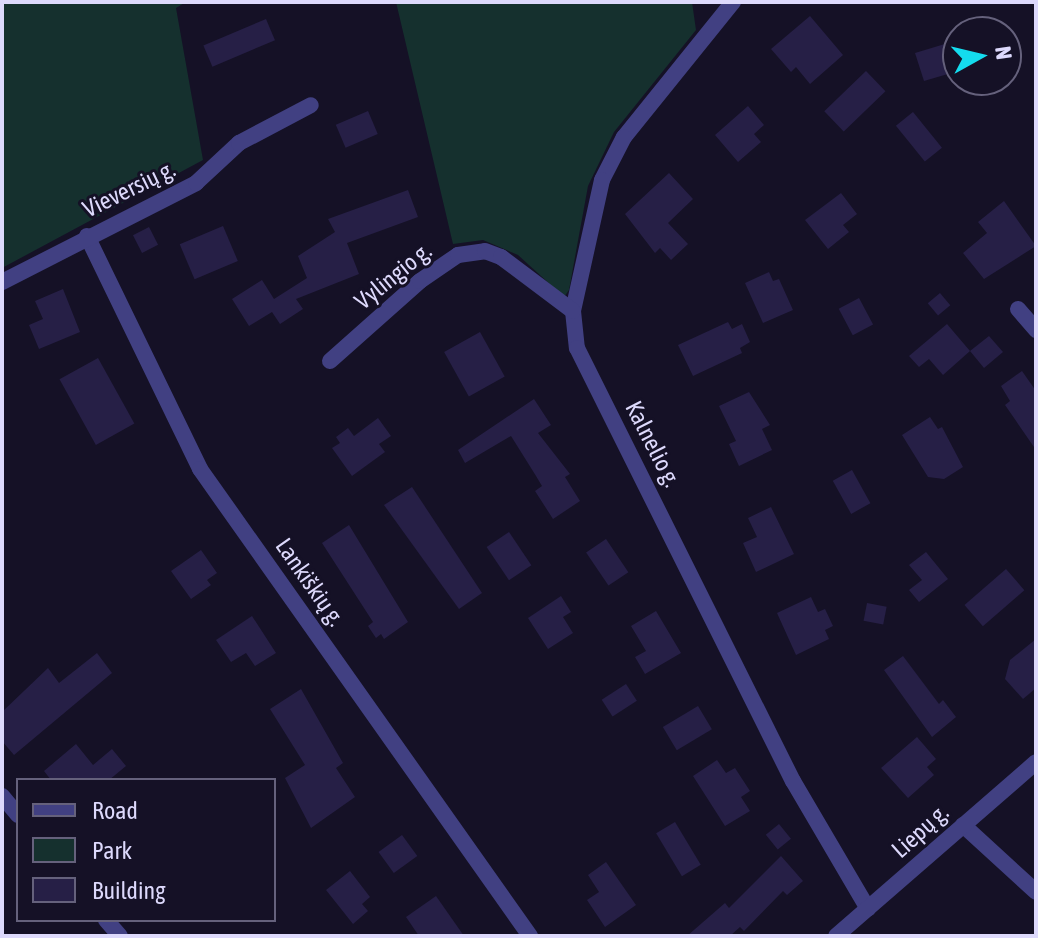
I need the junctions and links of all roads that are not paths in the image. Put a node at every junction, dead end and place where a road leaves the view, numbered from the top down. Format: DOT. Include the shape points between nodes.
graph roads {
  1 [pos="733,2"];
  2 [pos="311,105"];
  3 [pos="87,236"];
  4 [pos="2,282"];
  5 [pos="1018,309"];
  6 [pos="573,311"];
  7 [pos="1036,330"];
  8 [pos="330,361"];
  9 [pos="1036,762"];
  10 [pos="2,796"];
  11 [pos="16,813"];
  12 [pos="963,825"];
  13 [pos="1036,892"];
  14 [pos="868,909"];
  15 [pos="530,936"];
  16 [pos="836,936"];
  1 -- 6 [label="street, Kalnelio g." via="624,137 602,180"];
  2 -- 3 [label="street, Vieversių g." via="239,143 196,183"];
  3 -- 4 [label="street, Vieversių g."];
  3 -- 15 [label="street, Lankiškių g." via="200,469"];
  5 -- 7 [label="street"];
  6 -- 8 [label="street, Vylingio g." via="501,257 485,251 458,255 420,281"];
  6 -- 14 [label="street, Kalnelio g." via="583,361 793,781"];
  9 -- 12 [label="street, Liepų g."];
  10 -- 11 [label="street"];
  12 -- 13 [label="street"];
  12 -- 14 [label="street, Liepų g."];
  14 -- 16 [label="street, Liepų g."];
}
